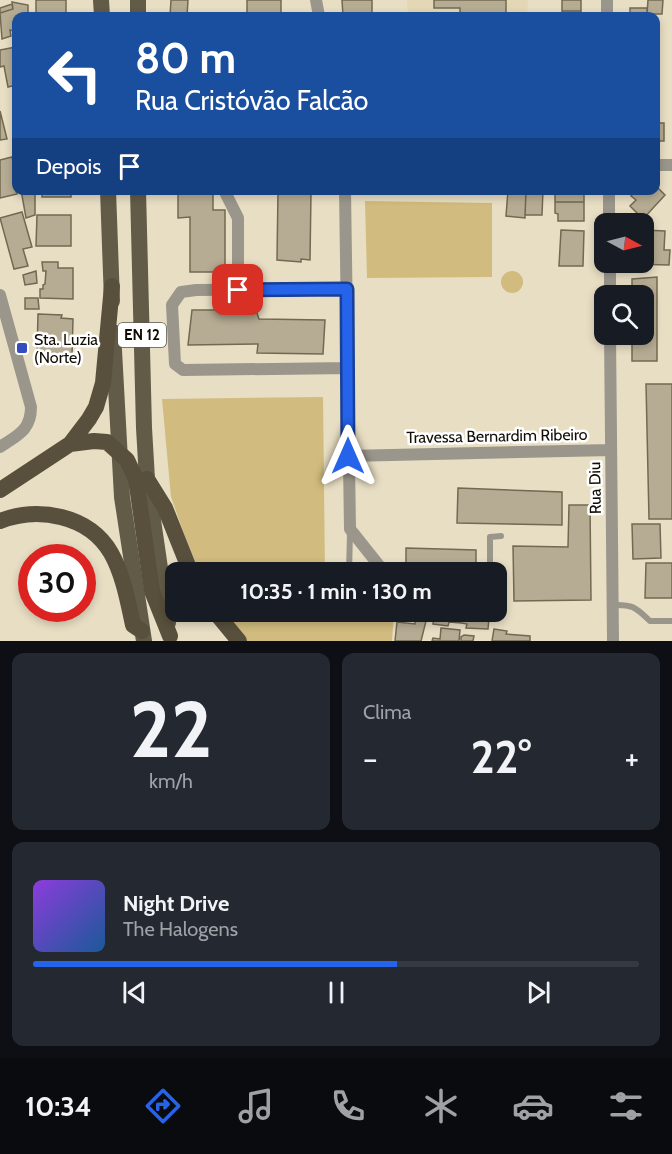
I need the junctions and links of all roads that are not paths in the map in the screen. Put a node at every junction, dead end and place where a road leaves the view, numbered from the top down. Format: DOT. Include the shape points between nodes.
graph roads {
  1 [pos="108,195"];
  2 [pos="138,195"];
  3 [pos="226,195"];
  4 [pos="345,195"];
  5 [pos="609,195"];
  6 [pos="609,213"];
  7 [pos="112,286"];
  8 [pos="347,289"];
  9 [pos="238,290"];
  10 [pos="0,295"];
  11 [pos="610,345"];
  12 [pos="348,368"];
  13 [pos="70,444"];
  14 [pos="0,447"];
  15 [pos="611,450"];
  16 [pos="119,453"];
  17 [pos="348,456"];
  18 [pos="147,479"];
  19 [pos="0,490"];
  20 [pos="0,521"];
  21 [pos="350,529"];
  22 [pos="501,536"];
  23 [pos="187,562"];
  24 [pos="350,562"];
  25 [pos="376,562"];
  26 [pos="490,562"];
  27 [pos="613,605"];
  28 [pos="672,621"];
  29 [pos="223,622"];
  30 [pos="143,636"];
  31 [pos="170,639"];
  32 [pos="238,641"];
  33 [pos="613,641"];
  1 -- 7 [label="main road, EN 12"];
  2 -- 18 [label="main road, EN 12"];
  3 -- 9 [label="street" via="238,218"];
  4 -- 8 [label="street"];
  5 -- 6 [label="street"];
  7 -- 13 [label="highway" via="104,383 96,407"];
  7 -- 16 [label="main road, EN 12"];
  8 -- 9 [label="street"];
  8 -- 12 [label="street"];
  9 -- 12 [label="street" via="181,292 172,305 175,363 183,370"];
  10 -- 14 [label="street" via="31,407 31,420 22,432"];
  11 -- 15 [label="street, Rua Diu"];
  12 -- 17 [label="street"];
  13 -- 16 [label="highway" via="107,442"];
  13 -- 19 [label="highway"];
  15 -- 17 [label="street, Travessa Bernardim Ribeiro"];
  15 -- 27 [label="street, Rua Diu"];
  16 -- 30 [label="main road, EN 12"];
  16 -- 31 [label="highway" via="136,479 152,591"];
  17 -- 21 [label="street"];
  18 -- 23 [label="highway" via="165,507"];
  18 -- 31 [label="main road, EN 12"];
  20 -- 30 [label="highway" via="39,513 73,520 88,529 111,552 133,625"];
  21 -- 24 [label="lane"];
  21 -- 25 [label="street"];
  22 -- 26 [label="lane" via="490,537"];
  27 -- 28 [label="lane" via="635,607 650,621"];
  27 -- 33 [label="street, Rua Diu"];
  29 -- 32 [label="highway"];
}
